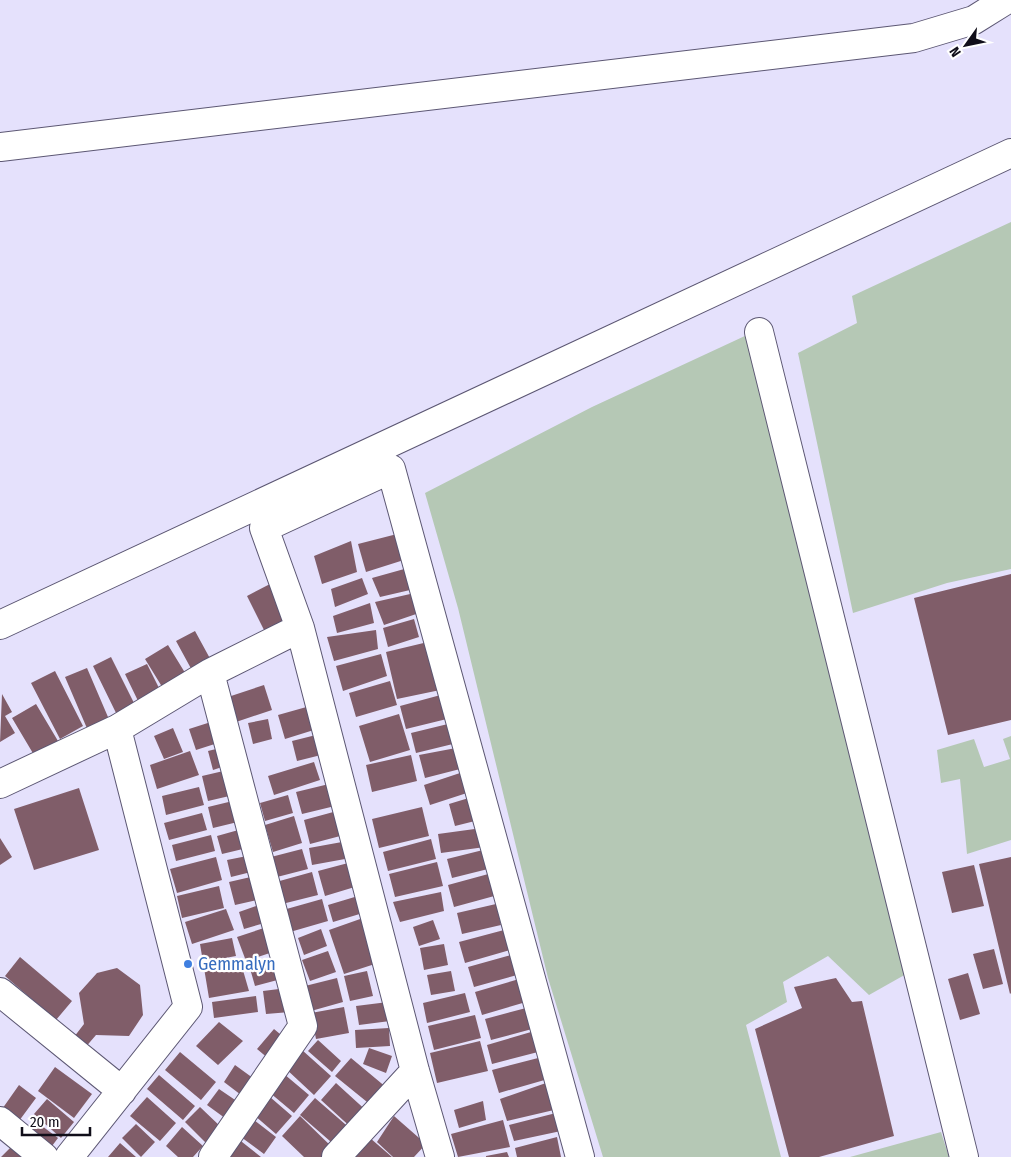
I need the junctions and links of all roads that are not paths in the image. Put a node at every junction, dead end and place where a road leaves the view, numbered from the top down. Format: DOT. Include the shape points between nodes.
graph roads {
  1 [pos="1006,0"];
  2 [pos="0,147"];
  3 [pos="1011,153"];
  4 [pos="759,332"];
  5 [pos="0,625"];
  6 [pos="300,628"];
  7 [pos="210,673"];
  8 [pos="117,730"];
  9 [pos="0,784"];
  10 [pos="0,992"];
  11 [pos="415,1071"];
  12 [pos="122,1091"];
  13 [pos="0,1122"];
  14 [pos="44,1157"];
  15 [pos="70,1157"];
  16 [pos="213,1157"];
  17 [pos="336,1157"];
  18 [pos="440,1157"];
  19 [pos="580,1157"];
  20 [pos="964,1157"];
  1 -- 2 [label="street" via="974,20 914,38"];
  3 -- 5 [label="street"];
  4 -- 20 [label="street"];
  6 -- 7 [label="street"];
  6 -- 11 [label="street"];
  6 -- 19 [label="street" via="264,528 391,469"];
  7 -- 8 [label="street"];
  7 -- 16 [label="street" via="303,1026"];
  8 -- 9 [label="street"];
  8 -- 12 [label="street" via="188,1007"];
  10 -- 12 [label="street"];
  11 -- 17 [label="street"];
  11 -- 18 [label="street"];
  12 -- 15 [label="street"];
  13 -- 14 [label="street"];
}
